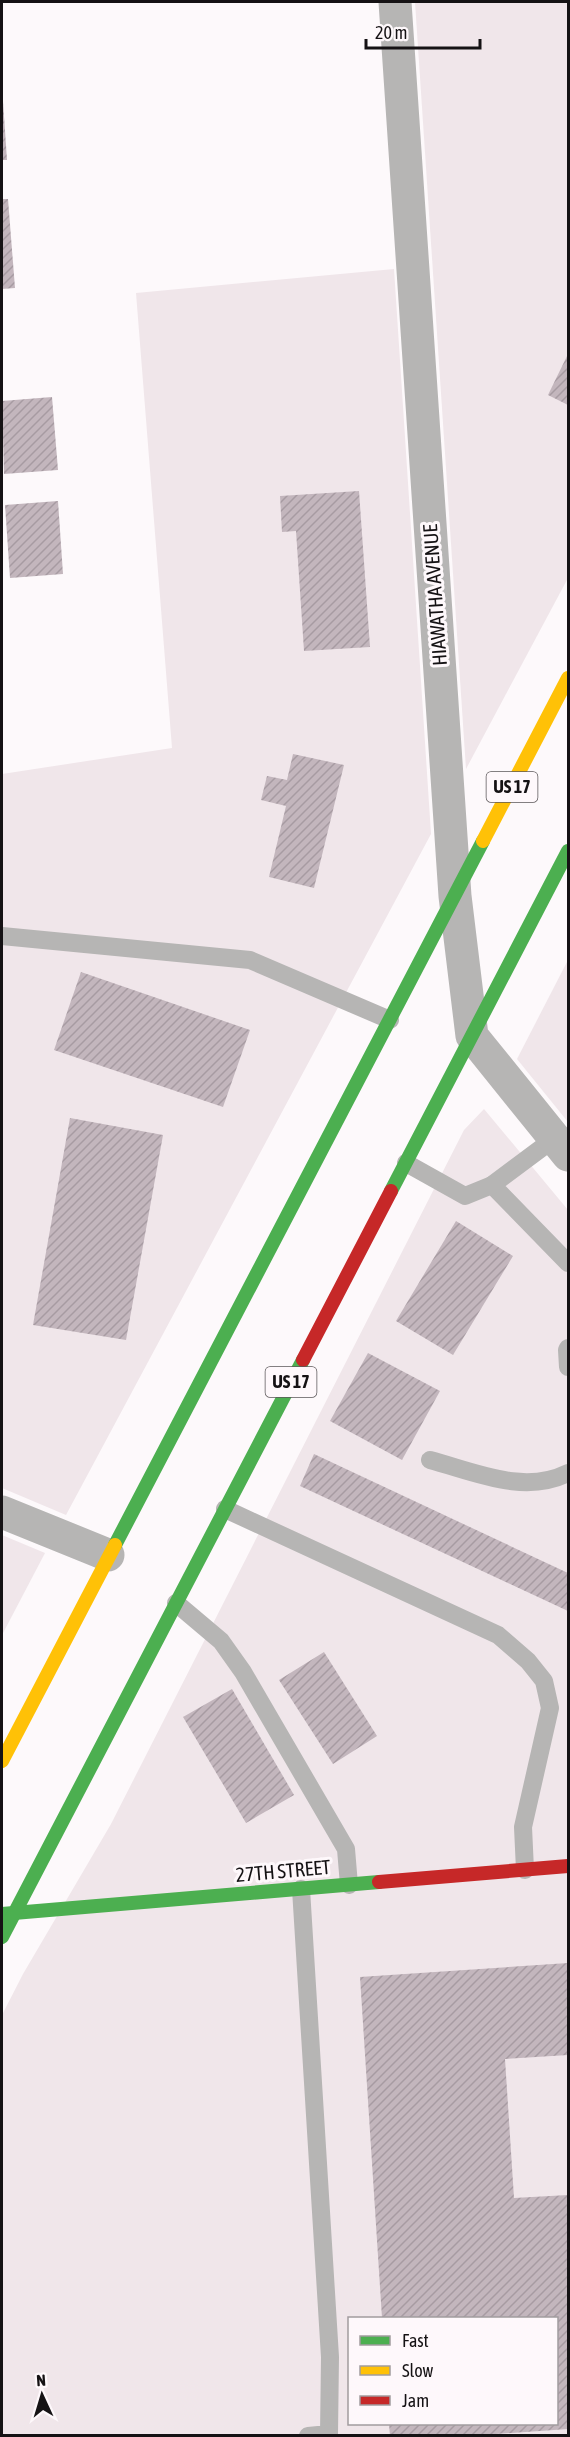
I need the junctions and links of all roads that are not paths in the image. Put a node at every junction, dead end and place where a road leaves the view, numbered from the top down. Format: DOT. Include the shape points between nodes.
graph roads {
  1 [pos="395,2"];
  2 [pos="568,678"];
  3 [pos="568,851"];
  4 [pos="455,896"];
  5 [pos="2,936"];
  6 [pos="390,1020"];
  7 [pos="472,1036"];
  8 [pos="564,1148"];
  9 [pos="406,1163"];
  10 [pos="492,1185"];
  11 [pos="568,1263"];
  12 [pos="568,1348"];
  13 [pos="568,1367"];
  14 [pos="430,1460"];
  15 [pos="568,1473"];
  16 [pos="225,1509"];
  17 [pos="2,1512"];
  18 [pos="108,1555"];
  19 [pos="176,1603"];
  20 [pos="2,1761"];
  21 [pos="568,1866"];
  22 [pos="525,1870"];
  23 [pos="350,1885"];
  24 [pos="301,1889"];
  25 [pos="8,1913"];
  26 [pos="2,1937"];
  27 [pos="308,2436"];
  1 -- 4 [label="street, HIAWATHA AVENUE"];
  2 -- 4 [label="main road, US 17"];
  3 -- 7 [label="main road, US 17"];
  4 -- 6 [label="main road, US 17"];
  4 -- 7 [label="street, HIAWATHA AVENUE"];
  5 -- 6 [label="lane" via="250,960"];
  6 -- 18 [label="main road, US 17"];
  7 -- 8 [label="street"];
  7 -- 9 [label="main road, US 17"];
  8 -- 10 [label="lane"];
  9 -- 10 [label="lane" via="465,1196"];
  9 -- 16 [label="main road, US 17"];
  10 -- 11 [label="lane"];
  12 -- 13 [label="lane"];
  14 -- 15 [label="lane" via="520,1484 555,1480"];
  16 -- 19 [label="main road, US 17"];
  16 -- 22 [label="lane" via="498,1635 528,1661 544,1681 550,1708 523,1827"];
  17 -- 18 [label="street"];
  18 -- 20 [label="main road, US 17"];
  19 -- 23 [label="lane" via="220,1641 243,1672 346,1849"];
  19 -- 25 [label="main road, US 17"];
  21 -- 22 [label="main road, 27TH STREET"];
  22 -- 23 [label="main road, 27TH STREET"];
  23 -- 24 [label="main road, 27TH STREET"];
  24 -- 25 [label="main road, 27TH STREET"];
  24 -- 27 [label="lane" via="330,2357 328,2434"];
  25 -- 26 [label="main road, US 17"];
}
